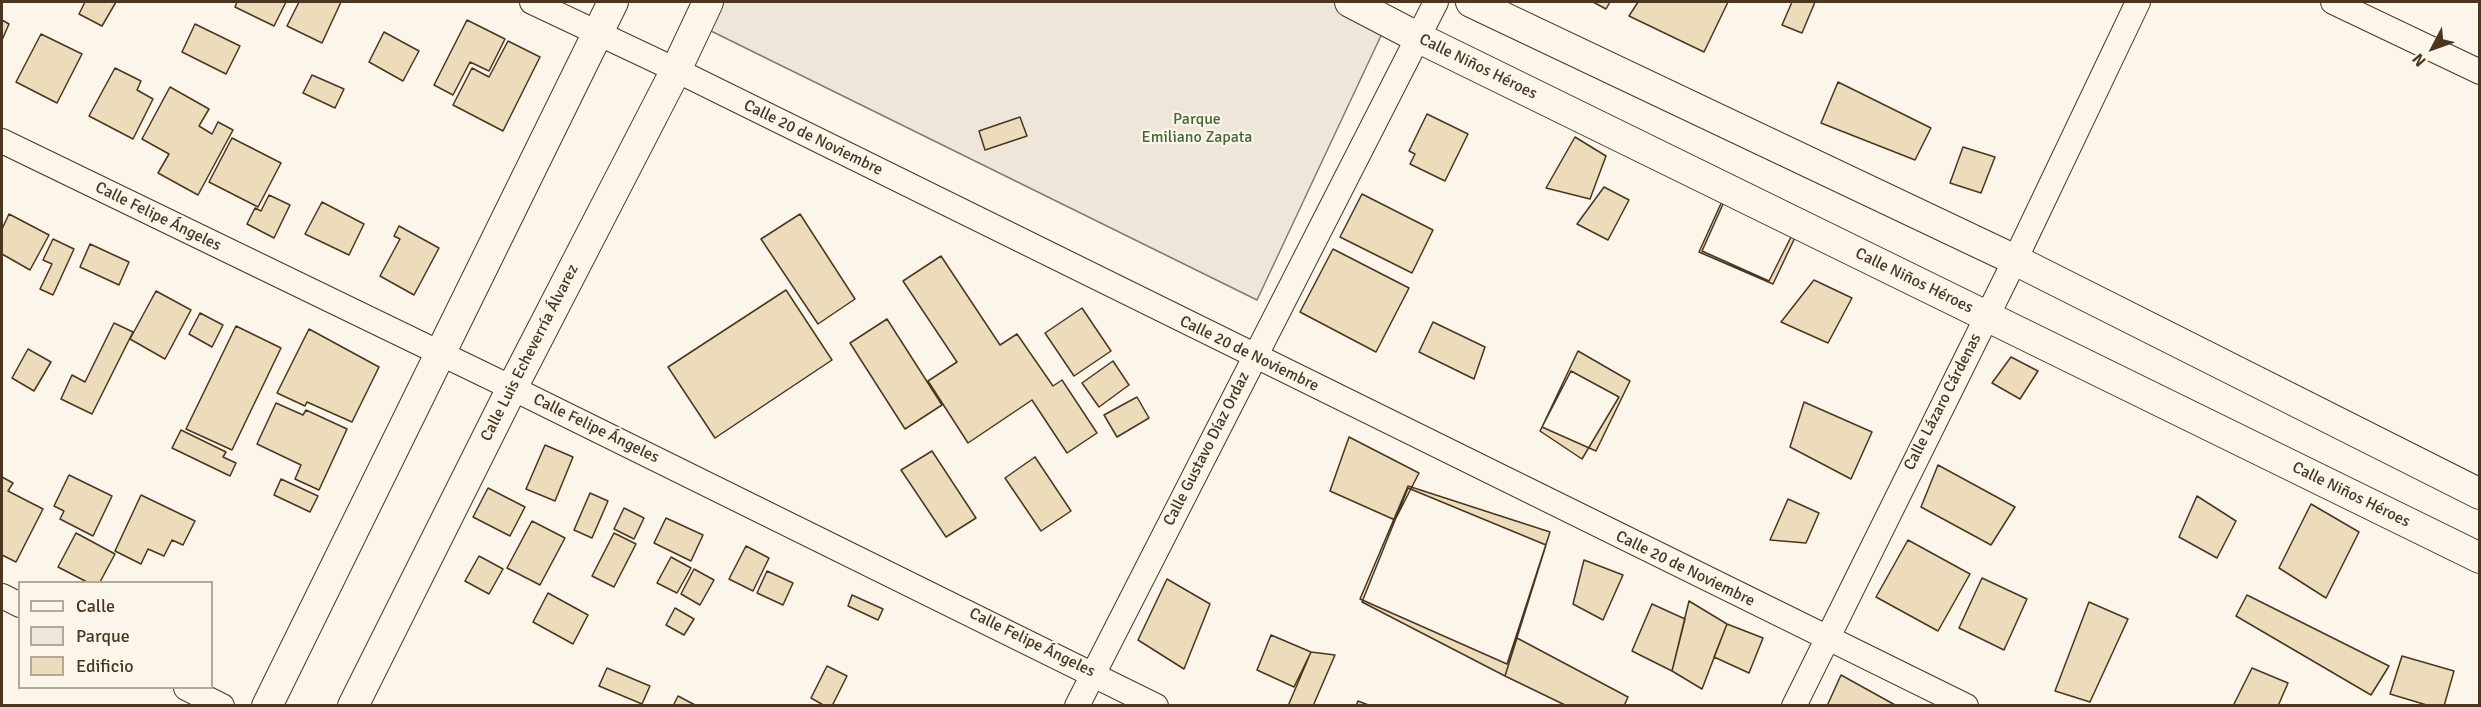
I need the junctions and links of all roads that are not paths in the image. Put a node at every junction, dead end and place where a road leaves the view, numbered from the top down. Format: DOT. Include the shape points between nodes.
graph roads {
  1 [pos="532,2"];
  2 [pos="613,2"];
  3 [pos="708,2"];
  4 [pos="1350,2"];
  5 [pos="1436,2"];
  6 [pos="1471,2"];
  7 [pos="2138,2"];
  8 [pos="2333,2"];
  9 [pos="598,33"];
  10 [pos="1419,38"];
  11 [pos="676,70"];
  12 [pos="2480,72"];
  13 [pos="2,141"];
  14 [pos="2015,260"];
  15 [pos="1987,316"];
  16 [pos="439,354"];
  17 [pos="1254,357"];
  18 [pos="512,388"];
  19 [pos="2480,494"];
  20 [pos="2480,558"];
  21 [pos="2,596"];
  22 [pos="18,604"];
  23 [pos="1826,638"];
  24 [pos="1092,673"];
  25 [pos="190,689"];
  26 [pos="222,705"];
  27 [pos="267,705"];
  28 [pos="353,705"];
  29 [pos="1077,705"];
  30 [pos="1156,705"];
  31 [pos="1794,705"];
  32 [pos="1966,705"];
  1 -- 9 [label="street, Calle 20 de Noviembre"];
  2 -- 9 [label="street"];
  3 -- 11 [label="street, Calle Luis Echeverría Álvarez"];
  4 -- 10 [label="street, Calle Niños Héroes"];
  5 -- 10 [label="street, Calle Gustavo Díaz Ordaz"];
  6 -- 14 [label="street"];
  7 -- 14 [label="street, Calle Lázaro Cárdenas"];
  8 -- 12 [label="street"];
  9 -- 11 [label="street, Calle 20 de Noviembre"];
  9 -- 16 [label="street"];
  10 -- 15 [label="street, Calle Niños Héroes"];
  10 -- 17 [label="street, Calle Gustavo Díaz Ordaz"];
  11 -- 17 [label="street, Calle 20 de Noviembre"];
  11 -- 18 [label="street, Calle Luis Echeverría Álvarez"];
  13 -- 16 [label="street, Calle Felipe Ángeles"];
  14 -- 15 [label="street, Calle Lázaro Cárdenas"];
  14 -- 19 [label="street"];
  15 -- 20 [label="street, Calle Niños Héroes"];
  15 -- 23 [label="street, Calle Lázaro Cárdenas"];
  16 -- 18 [label="street, Calle Felipe Ángeles"];
  16 -- 27 [label="street"];
  17 -- 23 [label="street, Calle 20 de Noviembre"];
  17 -- 24 [label="street, Calle Gustavo Díaz Ordaz"];
  18 -- 24 [label="street, Calle Felipe Ángeles"];
  18 -- 28 [label="street, Calle Luis Echeverría Álvarez"];
  21 -- 22 [label="street"];
  23 -- 31 [label="street, Calle Lázaro Cárdenas"];
  23 -- 32 [label="street, Calle 20 de Noviembre"];
  24 -- 29 [label="street, Calle Gustavo Díaz Ordaz"];
  24 -- 30 [label="street, Calle Felipe Ángeles"];
  25 -- 26 [label="street"];
}
